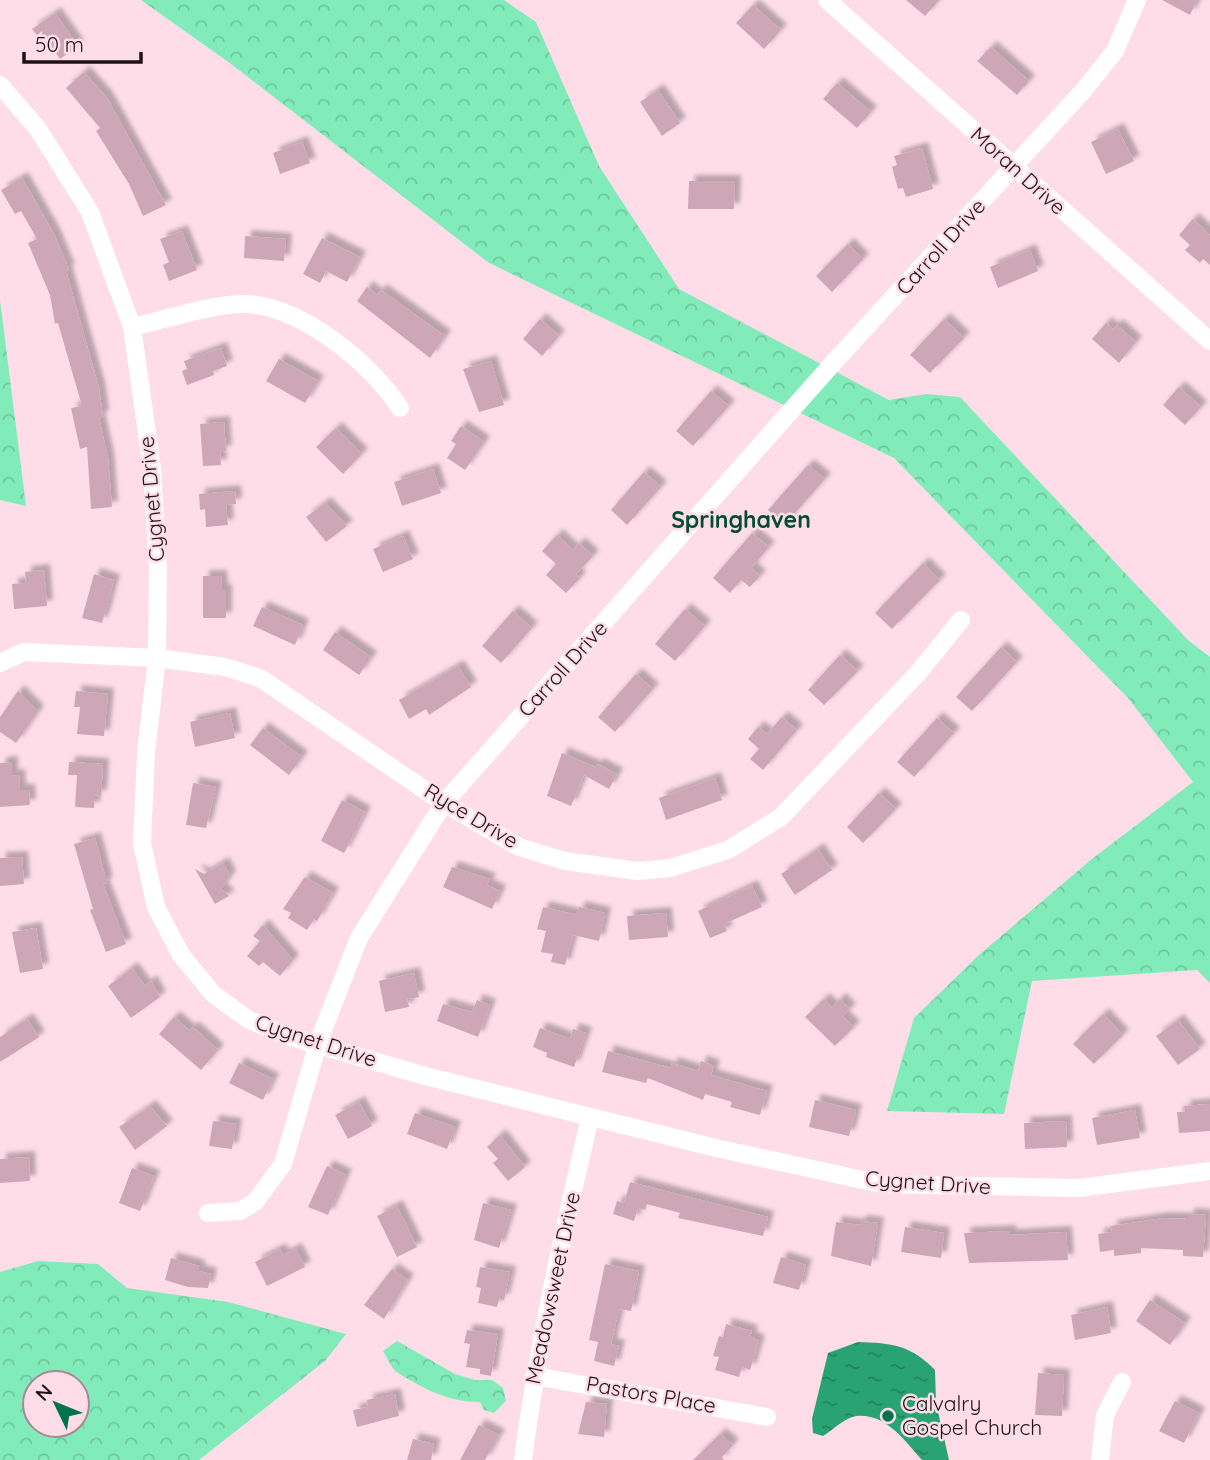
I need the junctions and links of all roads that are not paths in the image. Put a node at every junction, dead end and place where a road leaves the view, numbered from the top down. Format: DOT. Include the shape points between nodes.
graph roads {
  1 [pos="827,0"];
  2 [pos="1137,0"];
  3 [pos="0,85"];
  4 [pos="1013,168"];
  5 [pos="132,327"];
  6 [pos="1210,341"];
  7 [pos="400,408"];
  8 [pos="961,620"];
  9 [pos="157,658"];
  10 [pos="0,663"];
  11 [pos="444,803"];
  12 [pos="317,1042"];
  13 [pos="590,1118"];
  14 [pos="1210,1171"];
  15 [pos="208,1213"];
  16 [pos="534,1376"];
  17 [pos="1122,1382"];
  18 [pos="767,1417"];
  19 [pos="523,1460"];
  20 [pos="1100,1460"];
  1 -- 4 [label="street, Moran Drive"];
  2 -- 4 [label="street, Carroll Drive" via="1115,51"];
  3 -- 5 [label="street, Cygnet Drive" via="38,129 90,212"];
  4 -- 6 [label="street, Moran Drive"];
  4 -- 11 [label="street, Carroll Drive" via="834,362"];
  5 -- 7 [label="street" via="242,304 282,312 364,365"];
  5 -- 9 [label="street, Cygnet Drive" via="155,496"];
  8 -- 11 [label="street, Ryce Drive" via="918,673 781,817 728,850 670,868 638,872 565,862 519,847"];
  9 -- 10 [label="street, Ryce Drive" via="24,652"];
  9 -- 11 [label="street, Ryce Drive" via="225,667 260,678"];
  9 -- 12 [label="street, Cygnet Drive" via="142,843 156,907 181,955 214,994 249,1020"];
  11 -- 12 [label="street, Carroll Drive" via="359,938"];
  12 -- 13 [label="street, Cygnet Drive" via="425,1076"];
  12 -- 15 [label="street, Carroll Drive" via="283,1164 255,1202 240,1211"];
  13 -- 14 [label="street, Cygnet Drive" via="881,1184 1079,1188"];
  13 -- 16 [label="street, Meadowsweet Drive"];
  16 -- 18 [label="street, Pastors Place"];
  16 -- 19 [label="street, Meadowsweet Drive"];
  17 -- 20 [label="street" via="1105,1415"];
}
